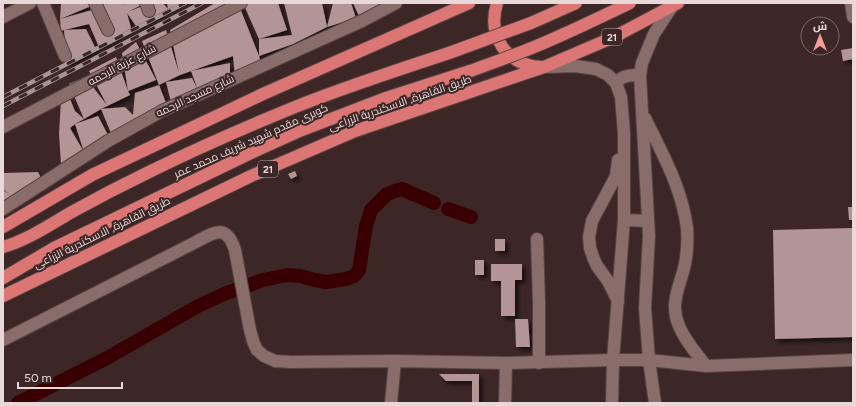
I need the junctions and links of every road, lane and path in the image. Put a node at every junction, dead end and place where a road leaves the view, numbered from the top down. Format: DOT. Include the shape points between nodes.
graph roads {
  1 [pos="30,3"];
  2 [pos="43,3"];
  3 [pos="95,3"];
  4 [pos="241,3"];
  5 [pos="396,3"];
  6 [pos="469,3"];
  7 [pos="497,3"];
  8 [pos="576,3"];
  9 [pos="630,3"];
  10 [pos="851,3"];
  11 [pos="674,5"];
  12 [pos="3,16"];
  13 [pos="853,18"];
  14 [pos="108,30"];
  15 [pos="65,56"];
  16 [pos="544,67"];
  17 [pos="640,75"];
  18 [pos="616,83"];
  19 [pos="642,111"];
  20 [pos="623,117"];
  21 [pos="3,127"];
  22 [pos="3,209"];
  23 [pos="624,220"];
  24 [pos="648,221"];
  25 [pos="3,227"];
  26 [pos="537,239"];
  27 [pos="3,248"];
  28 [pos="3,278"];
  29 [pos="3,296"];
  30 [pos="618,301"];
  31 [pos="3,340"];
  32 [pos="613,360"];
  33 [pos="649,360"];
  34 [pos="853,360"];
  35 [pos="395,361"];
  36 [pos="506,363"];
  37 [pos="539,363"];
  38 [pos="706,366"];
  39 [pos="391,403"];
  40 [pos="505,403"];
  41 [pos="612,403"];
  42 [pos="655,403"];
  1 -- 12 [label="street"];
  2 -- 15 [label="street"];
  3 -- 14 [label="street"];
  4 -- 21 [label="street, شارع عزبة الرحمه"];
  5 -- 22 [label="street, شارع مسجد الرحمه" via="362,21 162,110 108,141"];
  6 -- 25 [label="highway" via="262,94 92,176"];
  7 -- 16 [label="highway" via="495,30 502,47 517,60"];
  8 -- 27 [label="highway, كوبرى مقدم شهيد شريف محمد عمر, bridge" via="531,23 346,88 244,128 143,175 29,237"];
  9 -- 28 [label="highway, كوبرى مقدم شهيد شريف محمد عمر, bridge" via="512,56 383,99 283,138 54,248"];
  10 -- 13 [label="street"];
  11 -- 16 [label="highway, طريق القاهرة, الاسكندرية الزراعى / 21" via="614,37"];
  11 -- 17 [label="street" via="654,34"];
  16 -- 18 [label="street" via="575,66 596,69"];
  16 -- 29 [label="highway, طريق القاهرة, الاسكندرية الزراعى / 21" via="355,131 251,176"];
  17 -- 18 [label="street" via="624,76"];
  17 -- 19 [label="street"];
  18 -- 20 [label="street" via="621,97"];
  19 -- 24 [label="street"];
  19 -- 38 [label="street" via="677,187 685,216 687,252 675,298 676,318 681,332"];
  20 -- 23 [label="street"];
  20 -- 30 [label="street" via="616,176 594,218 589,237 593,258"];
  23 -- 24 [label="street"];
  23 -- 30 [label="street"];
  24 -- 33 [label="street" via="645,308"];
  26 -- 37 [label="street"];
  30 -- 32 [label="street"];
  31 -- 35 [label="street" via="221,232 233,242 250,330 257,350 264,356 275,361 291,362"];
  32 -- 33 [label="street"];
  32 -- 37 [label="street"];
  32 -- 41 [label="street"];
  33 -- 38 [label="street"];
  33 -- 42 [label="street"];
  34 -- 38 [label="street"];
  35 -- 36 [label="street"];
  35 -- 39 [label="street"];
  36 -- 37 [label="street"];
  36 -- 40 [label="street"];
}
